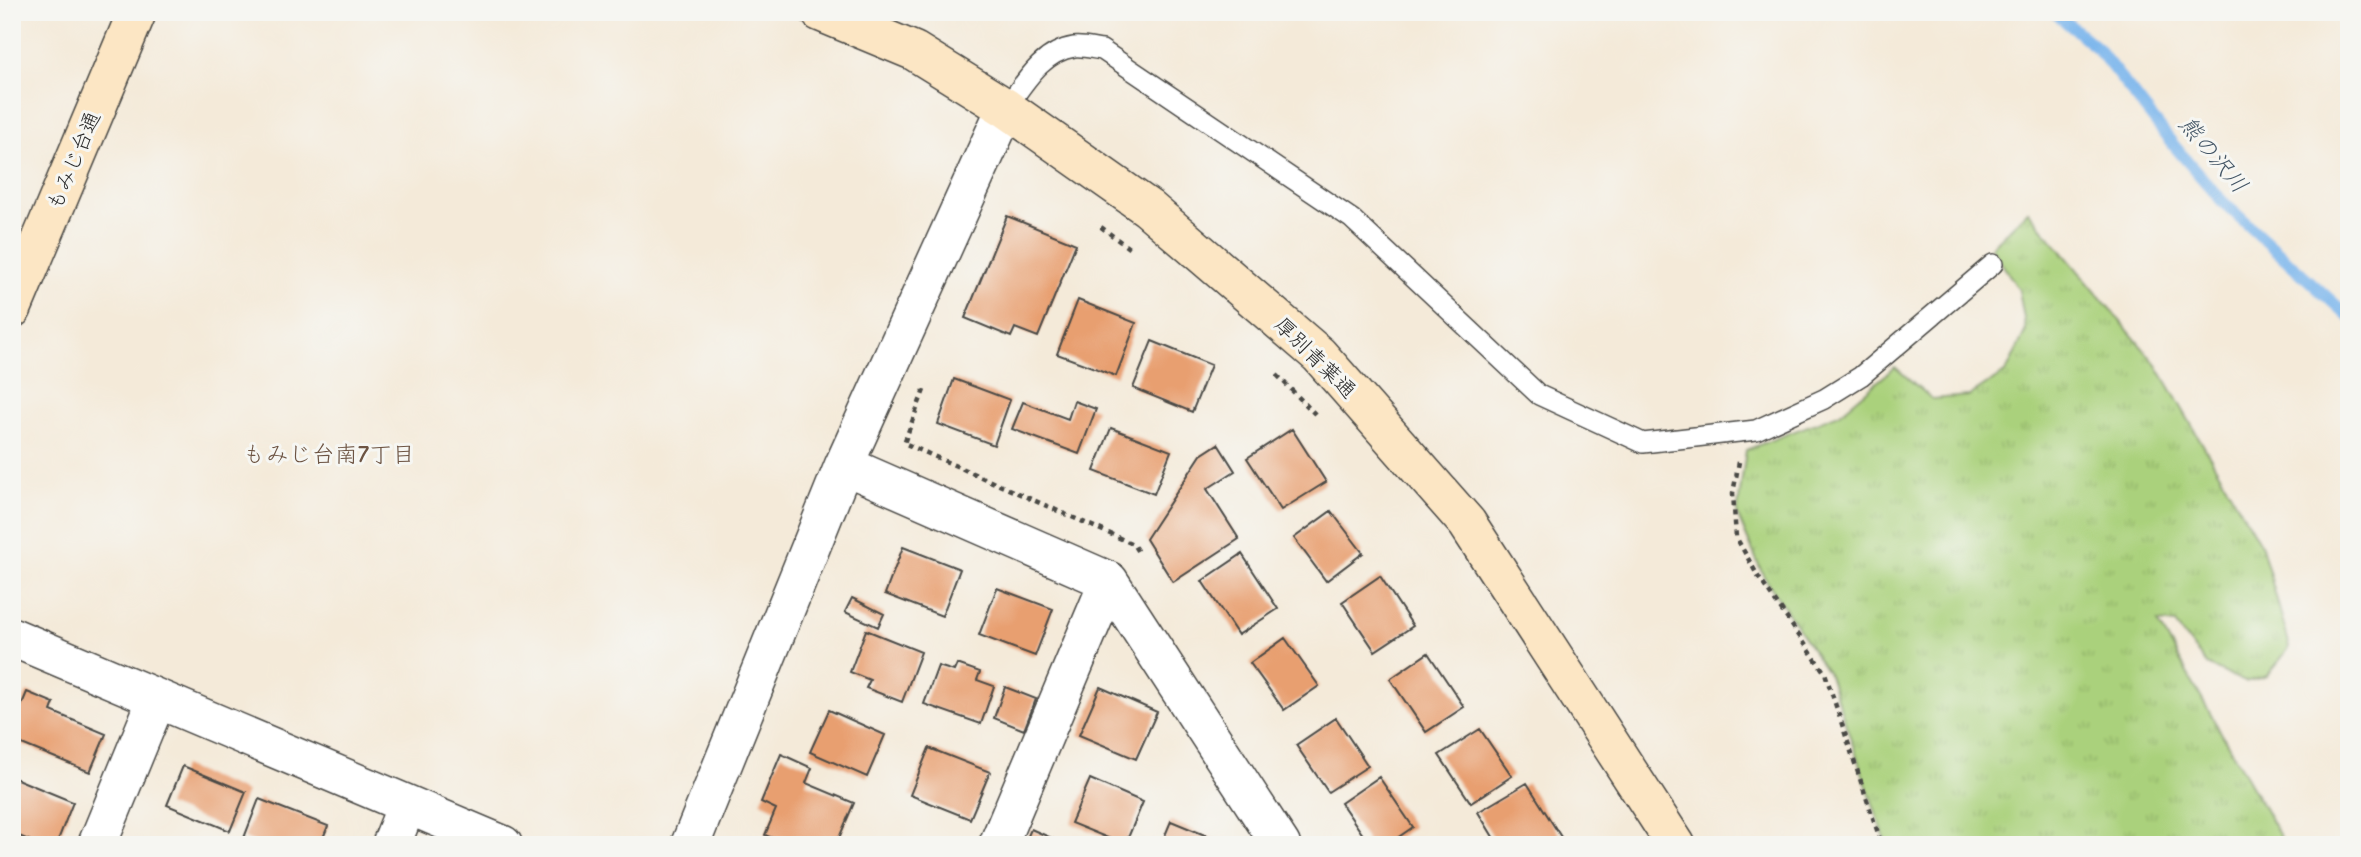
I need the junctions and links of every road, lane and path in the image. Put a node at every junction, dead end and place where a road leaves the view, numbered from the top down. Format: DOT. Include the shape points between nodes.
graph roads {
  1 [pos="136,12"];
  2 [pos="820,12"];
  3 [pos="1006,108"];
  4 [pos="1091,219"];
  5 [pos="1135,252"];
  6 [pos="1993,264"];
  7 [pos="12,309"];
  8 [pos="1270,367"];
  9 [pos="929,379"];
  10 [pos="1317,416"];
  11 [pos="1745,431"];
  12 [pos="844,465"];
  13 [pos="1140,555"];
  14 [pos="1109,581"];
  15 [pos="12,637"];
  16 [pos="157,699"];
  17 [pos="407,805"];
  18 [pos="97,845"];
  19 [pos="391,845"];
  20 [pos="503,845"];
  21 [pos="690,845"];
  22 [pos="998,845"];
  23 [pos="1281,845"];
  24 [pos="1676,845"];
  25 [pos="1882,845"];
  1 -- 7 [label="street, もみじ台通"];
  2 -- 3 [label="street, 厚別青葉通" via="914,51"];
  3 -- 11 [label="lane" via="1047,57 1075,47 1102,50 1352,219 1539,395 1643,443"];
  3 -- 12 [label="street"];
  3 -- 24 [label="street, 厚別青葉通" via="1148,208 1319,355 1467,523"];
  4 -- 5 [label="path"];
  6 -- 11 [label="lane" via="1861,376 1813,404"];
  8 -- 10 [label="path"];
  9 -- 13 [label="path" via="904,443 1133,544"];
  11 -- 25 [label="path" via="1733,492 1736,537 1759,579 1825,673"];
  12 -- 14 [label="street"];
  12 -- 21 [label="street"];
  14 -- 22 [label="street"];
  14 -- 23 [label="street"];
  15 -- 16 [label="street"];
  16 -- 17 [label="street"];
  16 -- 18 [label="street"];
  17 -- 19 [label="street"];
  17 -- 20 [label="street"];
}
